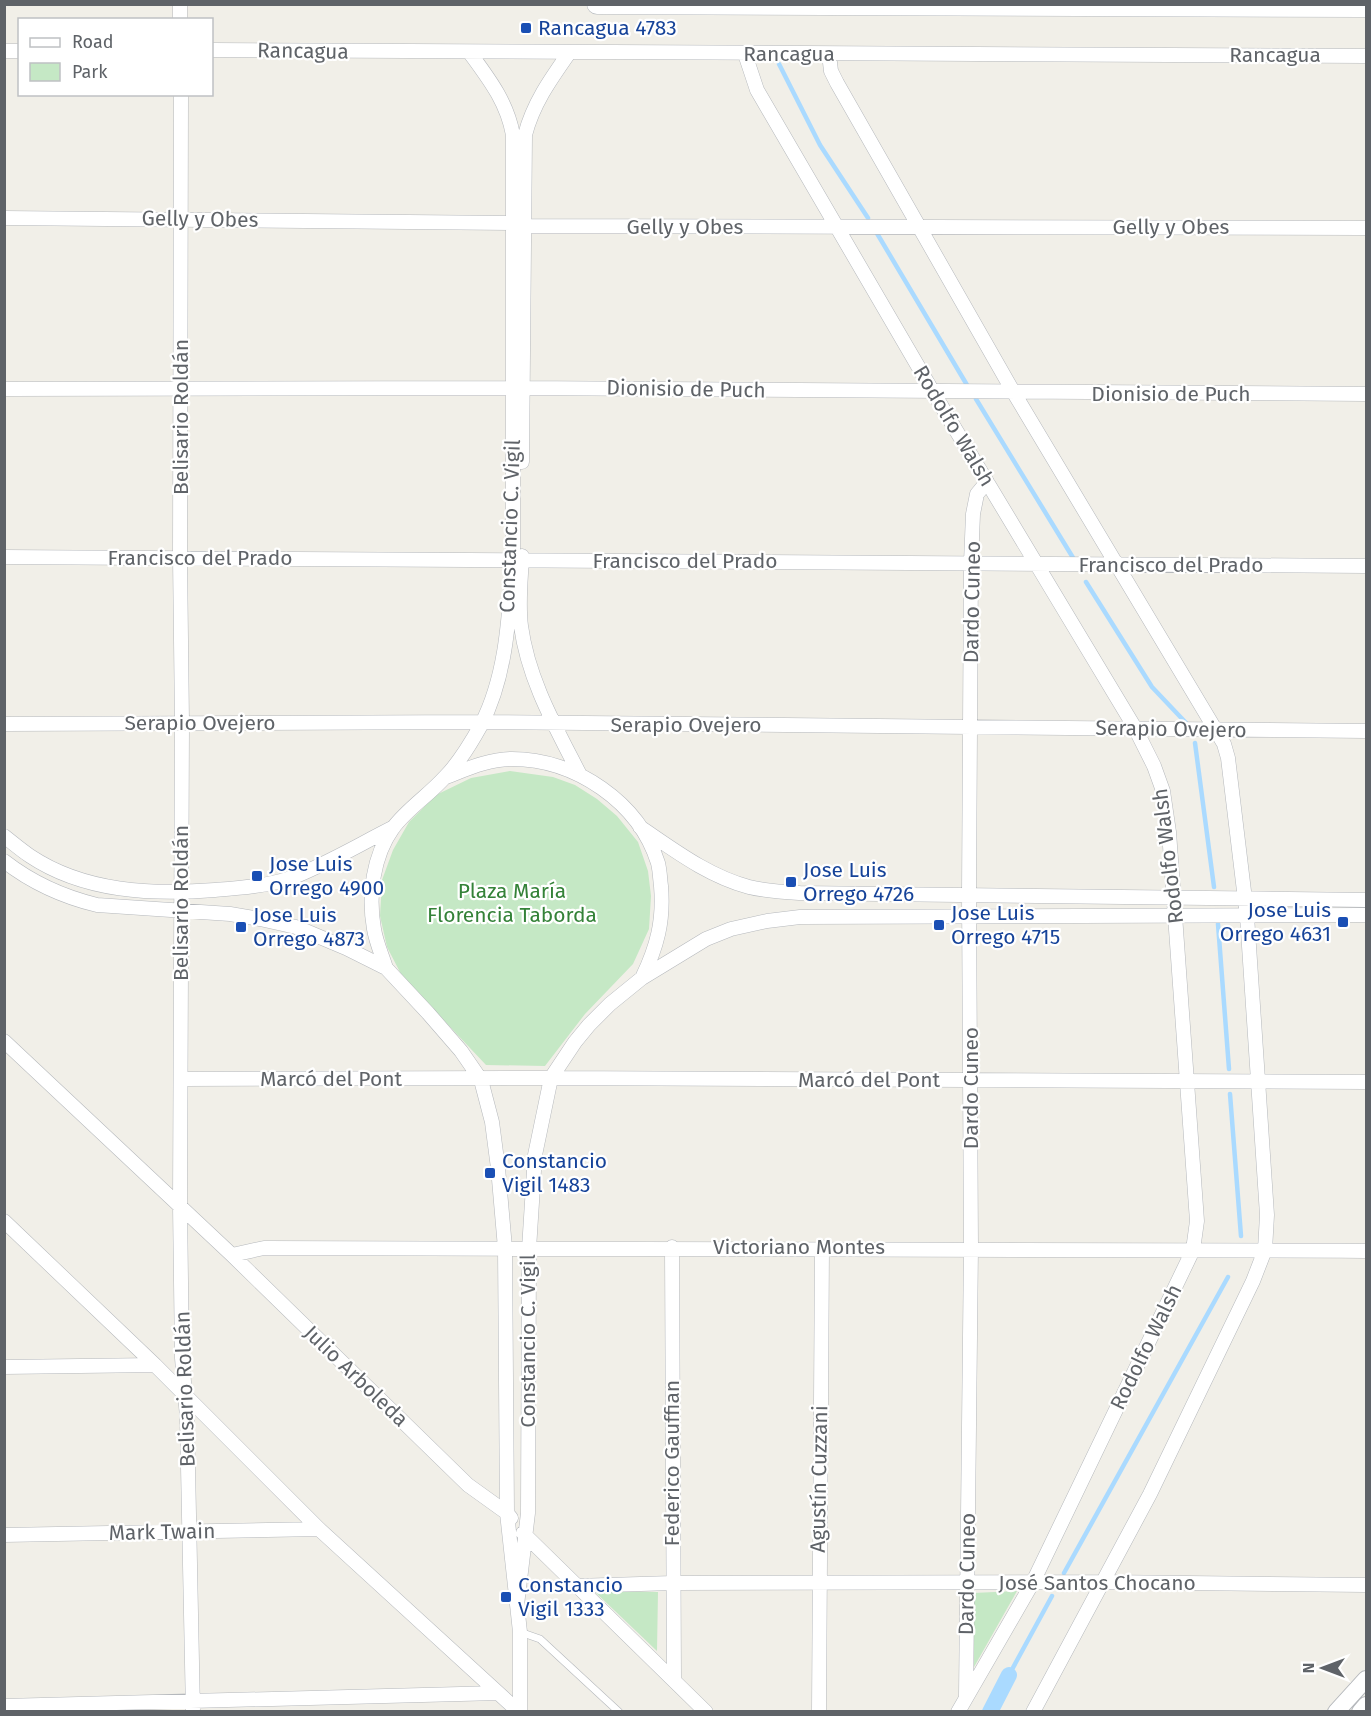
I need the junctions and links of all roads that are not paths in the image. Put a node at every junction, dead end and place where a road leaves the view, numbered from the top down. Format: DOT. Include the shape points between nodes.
graph roads {
  1 [pos="597,4"];
  2 [pos="1366,7"];
  3 [pos="213,50"];
  4 [pos="470,53"];
  5 [pos="569,53"];
  6 [pos="745,54"];
  7 [pos="829,54"];
  8 [pos="1366,56"];
  9 [pos="181,96"];
  10 [pos="4,218"];
  11 [pos="181,219"];
  12 [pos="519,225"];
  13 [pos="918,227"];
  14 [pos="837,228"];
  15 [pos="1366,228"];
  16 [pos="518,388"];
  17 [pos="4,389"];
  18 [pos="181,389"];
  19 [pos="933,392"];
  20 [pos="1014,393"];
  21 [pos="1366,394"];
  22 [pos="987,482"];
  23 [pos="4,556"];
  24 [pos="180,558"];
  25 [pos="517,560"];
  26 [pos="972,562"];
  27 [pos="1037,564"];
  28 [pos="1116,564"];
  29 [pos="1366,566"];
  30 [pos="482,722"];
  31 [pos="182,723"];
  32 [pos="4,724"];
  33 [pos="554,724"];
  34 [pos="971,727"];
  35 [pos="1135,728"];
  36 [pos="1216,730"];
  37 [pos="1366,731"];
  38 [pos="579,773"];
  39 [pos="446,777"];
  40 [pos="393,827"];
  41 [pos="640,827"];
  42 [pos="4,837"];
  43 [pos="4,861"];
  44 [pos="181,893"];
  45 [pos="969,894"];
  46 [pos="1174,897"];
  47 [pos="1245,898"];
  48 [pos="1366,900"];
  49 [pos="182,911"];
  50 [pos="1366,915"];
  51 [pos="970,916"];
  52 [pos="1247,916"];
  53 [pos="1175,917"];
  54 [pos="386,968"];
  55 [pos="642,978"];
  56 [pos="4,1041"];
  57 [pos="551,1078"];
  58 [pos="181,1079"];
  59 [pos="481,1080"];
  60 [pos="971,1080"];
  61 [pos="1186,1081"];
  62 [pos="1258,1082"];
  63 [pos="1366,1082"];
  64 [pos="180,1205"];
  65 [pos="4,1221"];
  66 [pos="672,1247"];
  67 [pos="822,1247"];
  68 [pos="972,1247"];
  69 [pos="505,1248"];
  70 [pos="529,1249"];
  71 [pos="1193,1250"];
  72 [pos="1265,1250"];
  73 [pos="1366,1251"];
  74 [pos="232,1255"];
  75 [pos="155,1365"];
  76 [pos="4,1367"];
  77 [pos="185,1396"];
  78 [pos="507,1513"];
  79 [pos="319,1529"];
  80 [pos="188,1532"];
  81 [pos="4,1535"];
  82 [pos="526,1537"];
  83 [pos="1033,1582"];
  84 [pos="1103,1582"];
  85 [pos="673,1583"];
  86 [pos="967,1583"];
  87 [pos="818,1584"];
  88 [pos="1366,1585"];
  89 [pos="575,1586"];
  90 [pos="518,1605"];
  91 [pos="520,1632"];
  92 [pos="1366,1679"];
  93 [pos="674,1680"];
  94 [pos="498,1694"];
  95 [pos="966,1698"];
  96 [pos="1366,1705"];
  97 [pos="4,1706"];
  98 [pos="193,1707"];
  99 [pos="519,1712"];
  100 [pos="619,1712"];
  101 [pos="706,1712"];
  102 [pos="819,1712"];
  103 [pos="958,1712"];
  104 [pos="1034,1712"];
  105 [pos="1336,1712"];
  106 [pos="1360,1712"];
  1 -- 2 [label="main road"];
  3 -- 4 [label="street, Rancagua"];
  4 -- 5 [label="street, Rancagua"];
  4 -- 12 [label="street, Constancio C. Vigil" via="504,103 510,120"];
  5 -- 6 [label="street, Rancagua"];
  5 -- 12 [label="street, Constancio C. Vigil" via="530,116 525,135"];
  6 -- 7 [label="street, Rancagua"];
  6 -- 14 [label="street, Rodolfo Walsh" via="757,90"];
  7 -- 8 [label="street, Rancagua"];
  7 -- 13 [label="street" via="837,83"];
  9 -- 11 [label="street, Belisario Roldán"];
  10 -- 11 [label="street, Gelly y Obes"];
  11 -- 12 [label="street, Gelly y Obes"];
  11 -- 18 [label="street, Belisario Roldán"];
  12 -- 14 [label="street, Gelly y Obes"];
  12 -- 16 [label="street, Constancio C. Vigil"];
  13 -- 14 [label="street, Gelly y Obes"];
  13 -- 15 [label="street, Gelly y Obes"];
  13 -- 20 [label="street"];
  14 -- 19 [label="street, Rodolfo Walsh"];
  16 -- 18 [label="street, Dionisio de Puch"];
  16 -- 19 [label="street, Dionisio de Puch"];
  16 -- 25 [label="street, Constancio C. Vigil"];
  17 -- 18 [label="street, Dionisio de Puch"];
  18 -- 24 [label="street, Belisario Roldán"];
  19 -- 20 [label="street, Dionisio de Puch"];
  19 -- 22 [label="street, Rodolfo Walsh"];
  20 -- 21 [label="street, Dionisio de Puch"];
  20 -- 28 [label="street"];
  22 -- 26 [label="street, Dardo Cuneo" via="977,494 973,514"];
  22 -- 27 [label="street, Rodolfo Walsh"];
  23 -- 24 [label="street, Francisco del Prado"];
  24 -- 25 [label="street, Francisco del Prado"];
  24 -- 31 [label="street, Belisario Roldán"];
  25 -- 26 [label="street, Francisco del Prado"];
  25 -- 30 [label="street, Constancio C. Vigil" via="504,655 493,699"];
  25 -- 33 [label="street, Constancio C. Vigil" via="521,624 531,672"];
  26 -- 27 [label="street, Francisco del Prado"];
  26 -- 34 [label="street, Dardo Cuneo"];
  27 -- 28 [label="street, Francisco del Prado"];
  27 -- 35 [label="street, Rodolfo Walsh"];
  28 -- 29 [label="street, Francisco del Prado"];
  28 -- 36 [label="street"];
  30 -- 31 [label="street, Serapio Ovejero"];
  30 -- 33 [label="street, Serapio Ovejero"];
  30 -- 39 [label="street, Constancio C. Vigil"];
  31 -- 32 [label="street, Serapio Ovejero"];
  31 -- 44 [label="street, Belisario Roldán"];
  33 -- 34 [label="street, Serapio Ovejero"];
  33 -- 38 [label="street, Constancio C. Vigil"];
  34 -- 35 [label="street, Serapio Ovejero"];
  34 -- 45 [label="street, Dardo Cuneo"];
  35 -- 36 [label="street, Serapio Ovejero"];
  35 -- 46 [label="street, Rodolfo Walsh" via="1163,790"];
  36 -- 37 [label="street, Serapio Ovejero"];
  36 -- 47 [label="street" via="1228,759"];
  38 -- 39 [label="street" via="541,762 511,759 482,763"];
  38 -- 41 [label="street" via="618,802"];
  39 -- 40 [label="street, Constancio C. Vigil"];
  40 -- 44 [label="street" via="289,878 245,888"];
  40 -- 54 [label="street, Constancio C. Vigil" via="377,862 371,902 374,930"];
  41 -- 45 [label="street" via="716,875 750,887 800,893"];
  41 -- 55 [label="street" via="659,866 662,896 654,953"];
  42 -- 44 [label="street" via="30,857 66,875 130,890"];
  43 -- 49 [label="street" via="35,881 80,901"];
  44 -- 49 [label="street, Belisario Roldán"];
  45 -- 46 [label="street"];
  45 -- 51 [label="street, Dardo Cuneo"];
  46 -- 47 [label="street"];
  46 -- 53 [label="street, Rodolfo Walsh"];
  47 -- 48 [label="street"];
  47 -- 52 [label="street"];
  49 -- 54 [label="street" via="230,914 296,927"];
  49 -- 58 [label="street, Belisario Roldán"];
  50 -- 52 [label="street"];
  51 -- 53 [label="street"];
  51 -- 55 [label="street" via="800,917 767,921 730,928"];
  51 -- 60 [label="street, Dardo Cuneo"];
  52 -- 53 [label="street"];
  52 -- 62 [label="street"];
  53 -- 61 [label="street, Rodolfo Walsh"];
  54 -- 59 [label="street" via="455,1044"];
  55 -- 57 [label="street" via="589,1025"];
  56 -- 64 [label="street, Julio Arboleda"];
  57 -- 59 [label="street, Marcó del Pont"];
  57 -- 60 [label="street, Marcó del Pont"];
  57 -- 70 [label="street, Constancio C. Vigil" via="535,1155"];
  58 -- 59 [label="street, Marcó del Pont"];
  58 -- 64 [label="street, Belisario Roldán"];
  59 -- 69 [label="street, Constancio C. Vigil" via="492,1122"];
  60 -- 61 [label="street, Marcó del Pont"];
  60 -- 68 [label="street, Dardo Cuneo"];
  61 -- 62 [label="street, Marcó del Pont"];
  61 -- 71 [label="street, Rodolfo Walsh" via="1197,1221"];
  62 -- 63 [label="street, Marcó del Pont"];
  62 -- 72 [label="street" via="1267,1215"];
  64 -- 74 [label="street, Julio Arboleda"];
  64 -- 77 [label="street, Belisario Roldán"];
  65 -- 75 [label="street"];
  66 -- 67 [label="street, Victoriano Montes"];
  66 -- 70 [label="street, Victoriano Montes"];
  66 -- 85 [label="street, Federico Gauffian"];
  67 -- 68 [label="street, Victoriano Montes"];
  67 -- 87 [label="street, Agustín Cuzzani"];
  68 -- 71 [label="street, Victoriano Montes"];
  68 -- 86 [label="street, Dardo Cuneo"];
  69 -- 70 [label="street, Victoriano Montes"];
  69 -- 74 [label="street, Victoriano Montes" via="254,1248"];
  69 -- 78 [label="street, Constancio C. Vigil"];
  70 -- 82 [label="street, Constancio C. Vigil"];
  71 -- 72 [label="street, Victoriano Montes"];
  71 -- 83 [label="street, Rodolfo Walsh"];
  72 -- 73 [label="street, Victoriano Montes"];
  72 -- 84 [label="street" via="1155,1484"];
  74 -- 78 [label="street, Julio Arboleda" via="468,1485"];
  75 -- 76 [label="street"];
  75 -- 77 [label="street"];
  77 -- 79 [label="street"];
  77 -- 80 [label="street, Belisario Roldán"];
  78 -- 82 [label="street, Julio Arboleda"];
  78 -- 90 [label="street, Constancio C. Vigil"];
  79 -- 80 [label="street, Mark Twain"];
  79 -- 94 [label="street"];
  80 -- 81 [label="street, Mark Twain"];
  80 -- 98 [label="street, Belisario Roldán"];
  82 -- 89 [label="street, Julio Arboleda"];
  82 -- 90 [label="street, Constancio C. Vigil"];
  83 -- 84 [label="street, José Santos Chocano"];
  83 -- 86 [label="street, José Santos Chocano"];
  83 -- 95 [label="street, Rodolfo Walsh"];
  84 -- 88 [label="street, José Santos Chocano"];
  84 -- 104 [label="street"];
  85 -- 87 [label="street, José Santos Chocano"];
  85 -- 89 [label="street, José Santos Chocano"];
  85 -- 93 [label="street, Federico Gauffian"];
  86 -- 87 [label="street, José Santos Chocano"];
  86 -- 95 [label="street, Dardo Cuneo"];
  87 -- 102 [label="street, Agustín Cuzzani"];
  89 -- 93 [label="street, Julio Arboleda"];
  90 -- 91 [label="street, Constancio C. Vigil"];
  91 -- 99 [label="street, Constancio C. Vigil"];
  91 -- 100 [label="lane" via="540,1639"];
  92 -- 105 [label="street"];
  93 -- 101 [label="street, Julio Arboleda"];
  94 -- 98 [label="street"];
  94 -- 99 [label="street"];
  95 -- 103 [label="street, Rodolfo Walsh"];
  96 -- 106 [label="street"];
  97 -- 98 [label="street"];
}
